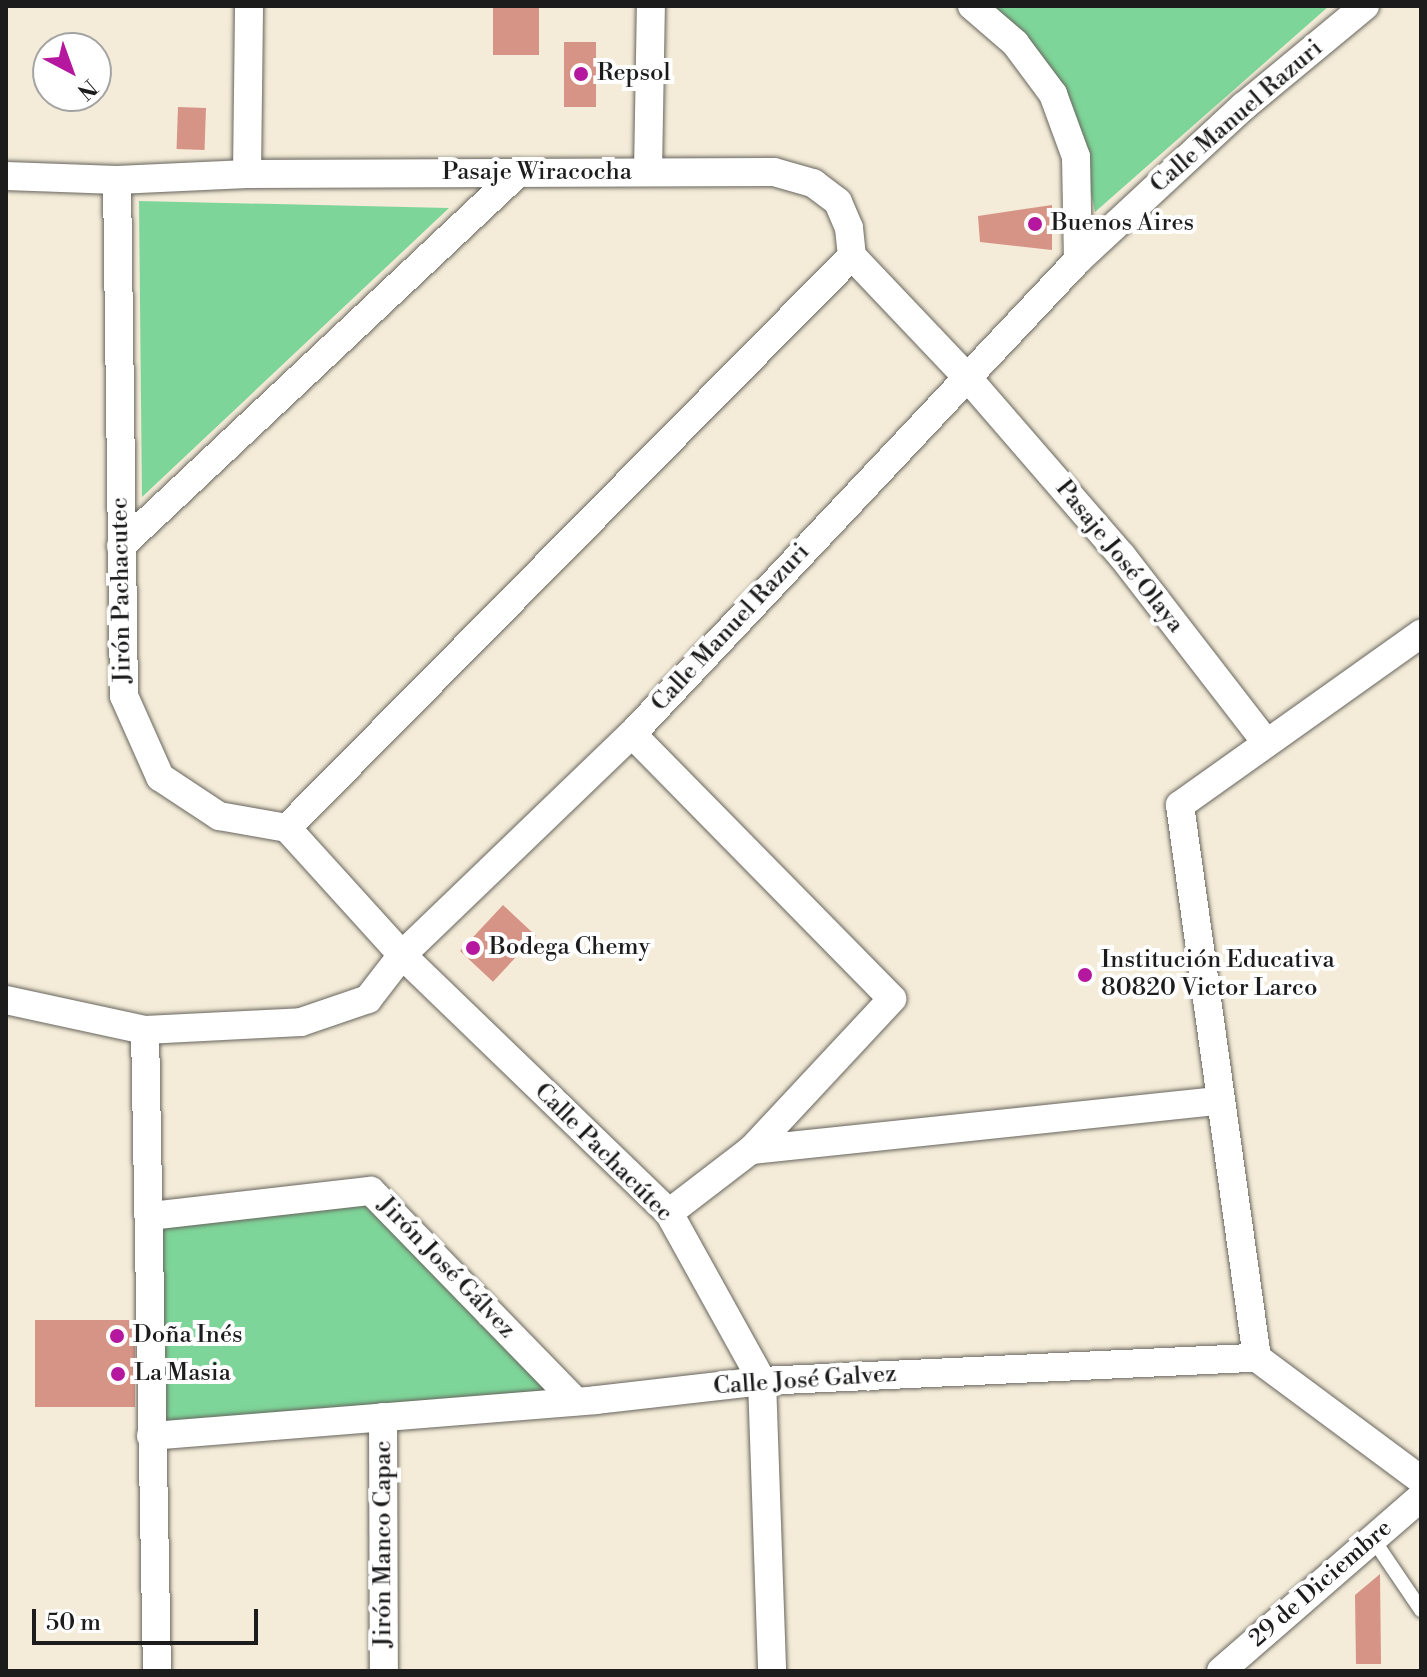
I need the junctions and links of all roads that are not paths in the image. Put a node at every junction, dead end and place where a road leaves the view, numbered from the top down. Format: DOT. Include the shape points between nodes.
graph roads {
  1 [pos="249,6"];
  2 [pos="651,6"];
  3 [pos="972,6"];
  4 [pos="1365,6"];
  5 [pos="648,172"];
  6 [pos="518,173"];
  7 [pos="247,174"];
  8 [pos="6,176"];
  9 [pos="117,180"];
  10 [pos="852,256"];
  11 [pos="1078,260"];
  12 [pos="966,376"];
  13 [pos="121,546"];
  14 [pos="1421,634"];
  15 [pos="632,734"];
  16 [pos="1266,742"];
  17 [pos="287,828"];
  18 [pos="402,955"];
  19 [pos="6,1000"];
  20 [pos="145,1030"];
  21 [pos="1220,1101"];
  22 [pos="751,1150"];
  23 [pos="669,1213"];
  24 [pos="150,1216"];
  25 [pos="1257,1358"];
  26 [pos="762,1381"];
  27 [pos="575,1401"];
  28 [pos="383,1417"];
  29 [pos="151,1436"];
  30 [pos="1421,1480"];
  31 [pos="1421,1497"];
  32 [pos="1373,1539"];
  33 [pos="1421,1610"];
  34 [pos="157,1671"];
  35 [pos="384,1671"];
  36 [pos="772,1671"];
  37 [pos="1221,1671"];
  1 -- 7 [label="street"];
  2 -- 5 [label="street"];
  3 -- 11 [label="street" via="1015,43 1053,94 1076,157"];
  4 -- 11 [label="street, Calle Manuel Razuri" via="1244,106"];
  5 -- 6 [label="street, Pasaje Wiracocha"];
  5 -- 10 [label="street, Pasaje Wiracocha" via="774,172 813,183 838,202 849,228"];
  6 -- 7 [label="street, Pasaje Wiracocha"];
  6 -- 13 [label="street"];
  7 -- 9 [label="street, Pasaje Wiracocha"];
  8 -- 9 [label="street, Pasaje Wiracocha"];
  9 -- 13 [label="street, Jirón Pachacutec"];
  10 -- 12 [label="street"];
  10 -- 17 [label="street"];
  11 -- 12 [label="street, Calle Manuel Razuri"];
  12 -- 15 [label="street, Calle Manuel Razuri"];
  12 -- 16 [label="street, Pasaje José Olaya" via="1122,556"];
  13 -- 17 [label="street, Jirón Pachacutec" via="124,696 160,777 219,816"];
  14 -- 16 [label="street"];
  15 -- 18 [label="street, Calle Manuel Razuri"];
  15 -- 22 [label="street" via="892,999"];
  16 -- 21 [label="street" via="1180,805"];
  17 -- 18 [label="street"];
  18 -- 20 [label="street, Calle Manuel Razuri" via="368,999 301,1022"];
  18 -- 23 [label="street, Calle Pachacútec"];
  19 -- 20 [label="street, Calle Manuel Razuri"];
  20 -- 24 [label="street"];
  21 -- 22 [label="street"];
  21 -- 25 [label="street"];
  22 -- 23 [label="street"];
  23 -- 26 [label="street, Calle Pachacútec"];
  24 -- 27 [label="street, Jirón José Gálvez" via="371,1191"];
  24 -- 29 [label="street"];
  25 -- 26 [label="street, Calle José Galvez"];
  25 -- 30 [label="street"];
  26 -- 27 [label="street, Calle José Galvez"];
  26 -- 36 [label="street, Calle Pachacútec"];
  27 -- 28 [label="street, Calle José Galvez"];
  28 -- 29 [label="street, Calle José Galvez"];
  28 -- 35 [label="street, Jirón Manco Capac"];
  29 -- 34 [label="street"];
  31 -- 32 [label="street, 29 de Diciembre"];
  32 -- 33 [label="lane"];
  32 -- 37 [label="street, 29 de Diciembre"];
}
